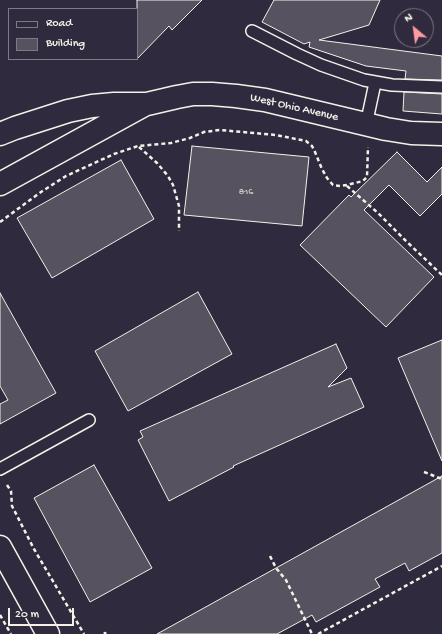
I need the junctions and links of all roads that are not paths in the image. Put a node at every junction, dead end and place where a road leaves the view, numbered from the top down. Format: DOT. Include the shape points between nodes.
graph roads {
  1 [pos="252,31"];
  2 [pos="375,83"];
  3 [pos="442,87"];
  4 [pos="147,104"];
  5 [pos="370,126"];
  6 [pos="0,134"];
  7 [pos="442,134"];
  8 [pos="0,184"];
  9 [pos="89,420"];
  10 [pos="0,469"];
  11 [pos="0,547"];
  12 [pos="48,634"];
  1 -- 2 [label="lane" via="321,65"];
  2 -- 3 [label="lane"];
  2 -- 5 [label="lane"];
  4 -- 5 [label="street, West Ohio Avenue" via="193,94 236,96 265,100"];
  4 -- 6 [label="street, West Ohio Avenue" via="92,106 68,111"];
  4 -- 8 [label="street, West Ohio Avenue"];
  5 -- 7 [label="street, West Ohio Avenue" via="411,133"];
  9 -- 10 [label="lane"];
  11 -- 12 [label="street"];
}
